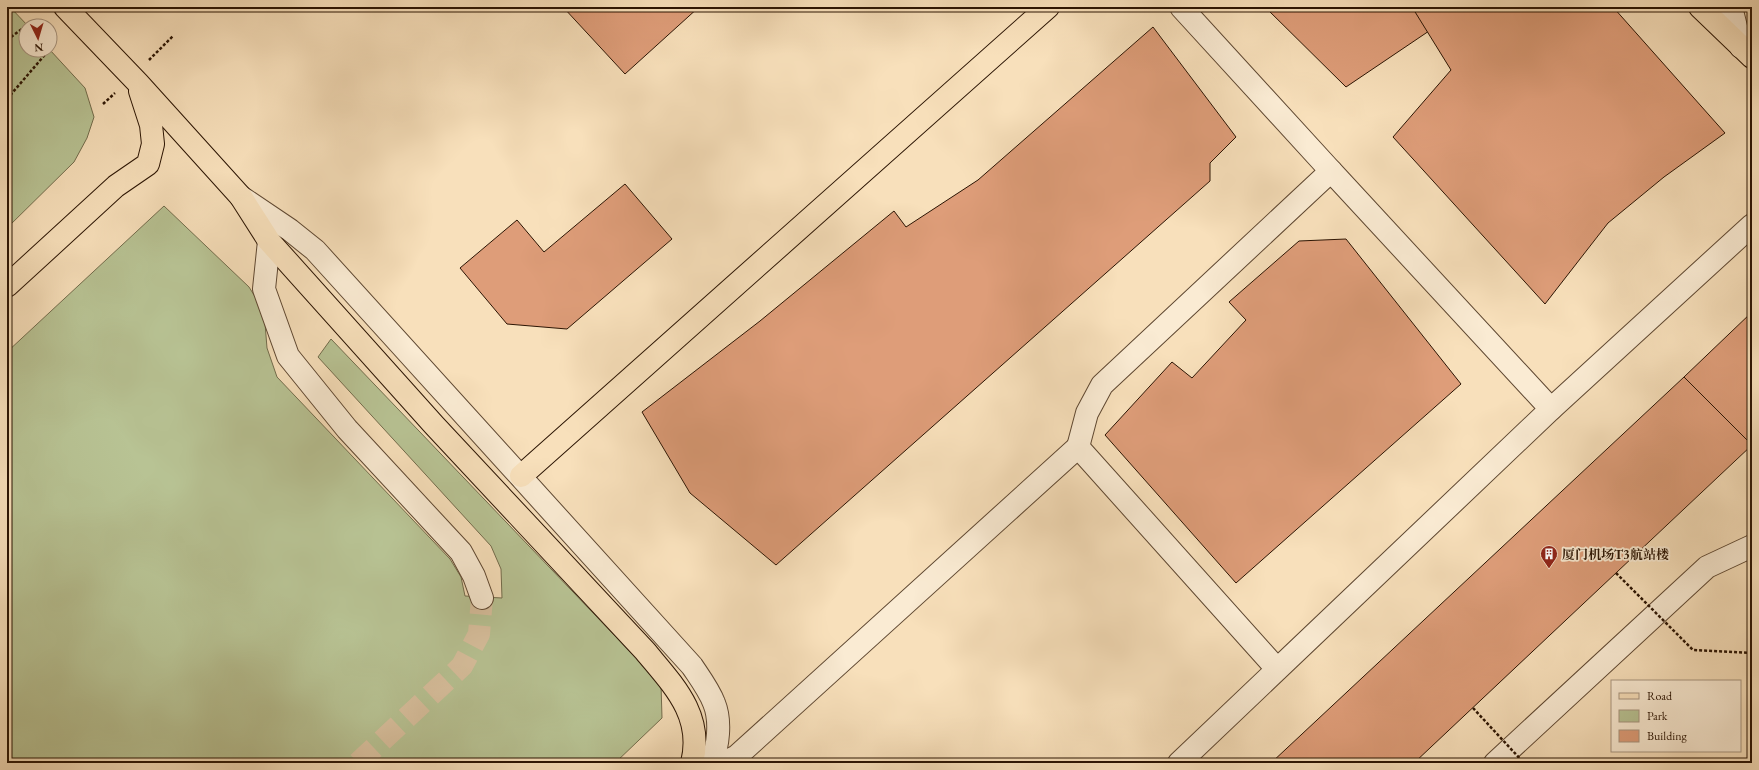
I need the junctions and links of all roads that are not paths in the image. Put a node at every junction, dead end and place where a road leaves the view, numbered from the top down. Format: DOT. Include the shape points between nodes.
graph roads {
  1 [pos="64,7"];
  2 [pos="1048,7"];
  3 [pos="1181,7"];
  4 [pos="1700,7"];
  5 [pos="1731,7"];
  6 [pos="1746,52"];
  7 [pos="138,83"];
  8 [pos="1331,171"];
  9 [pos="240,197"];
  10 [pos="1752,225"];
  11 [pos="269,242"];
  12 [pos="7,286"];
  13 [pos="1551,409"];
  14 [pos="1078,447"];
  15 [pos="521,476"];
  16 [pos="1752,546"];
  17 [pos="482,598"];
  18 [pos="1277,669"];
  19 [pos="692,763"];
  20 [pos="710,763"];
  21 [pos="723,763"];
  22 [pos="1179,763"];
  23 [pos="1495,763"];
  1 -- 7 [label="main road"];
  2 -- 15 [label="main road"];
  3 -- 8 [label="lane"];
  4 -- 6 [label="main road"];
  5 -- 6 [label="lane"];
  7 -- 9 [label="main road"];
  7 -- 12 [label="main road" via="151,125 153,144 148,164 116,186"];
  8 -- 13 [label="lane"];
  8 -- 14 [label="lane" via="1102,385 1087,414"];
  9 -- 11 [label="main road"];
  9 -- 15 [label="lane" via="315,250"];
  10 -- 13 [label="lane"];
  11 -- 17 [label="lane" via="264,288 288,356 347,429 460,552 474,576"];
  11 -- 19 [label="main road" via="434,425 645,651 689,710 695,735"];
  13 -- 18 [label="lane"];
  14 -- 18 [label="lane"];
  14 -- 21 [label="lane" via="737,756"];
  15 -- 20 [label="lane" via="704,682 715,704 718,720 717,743"];
  16 -- 23 [label="lane" via="1707,567"];
  18 -- 22 [label="lane"];
}
